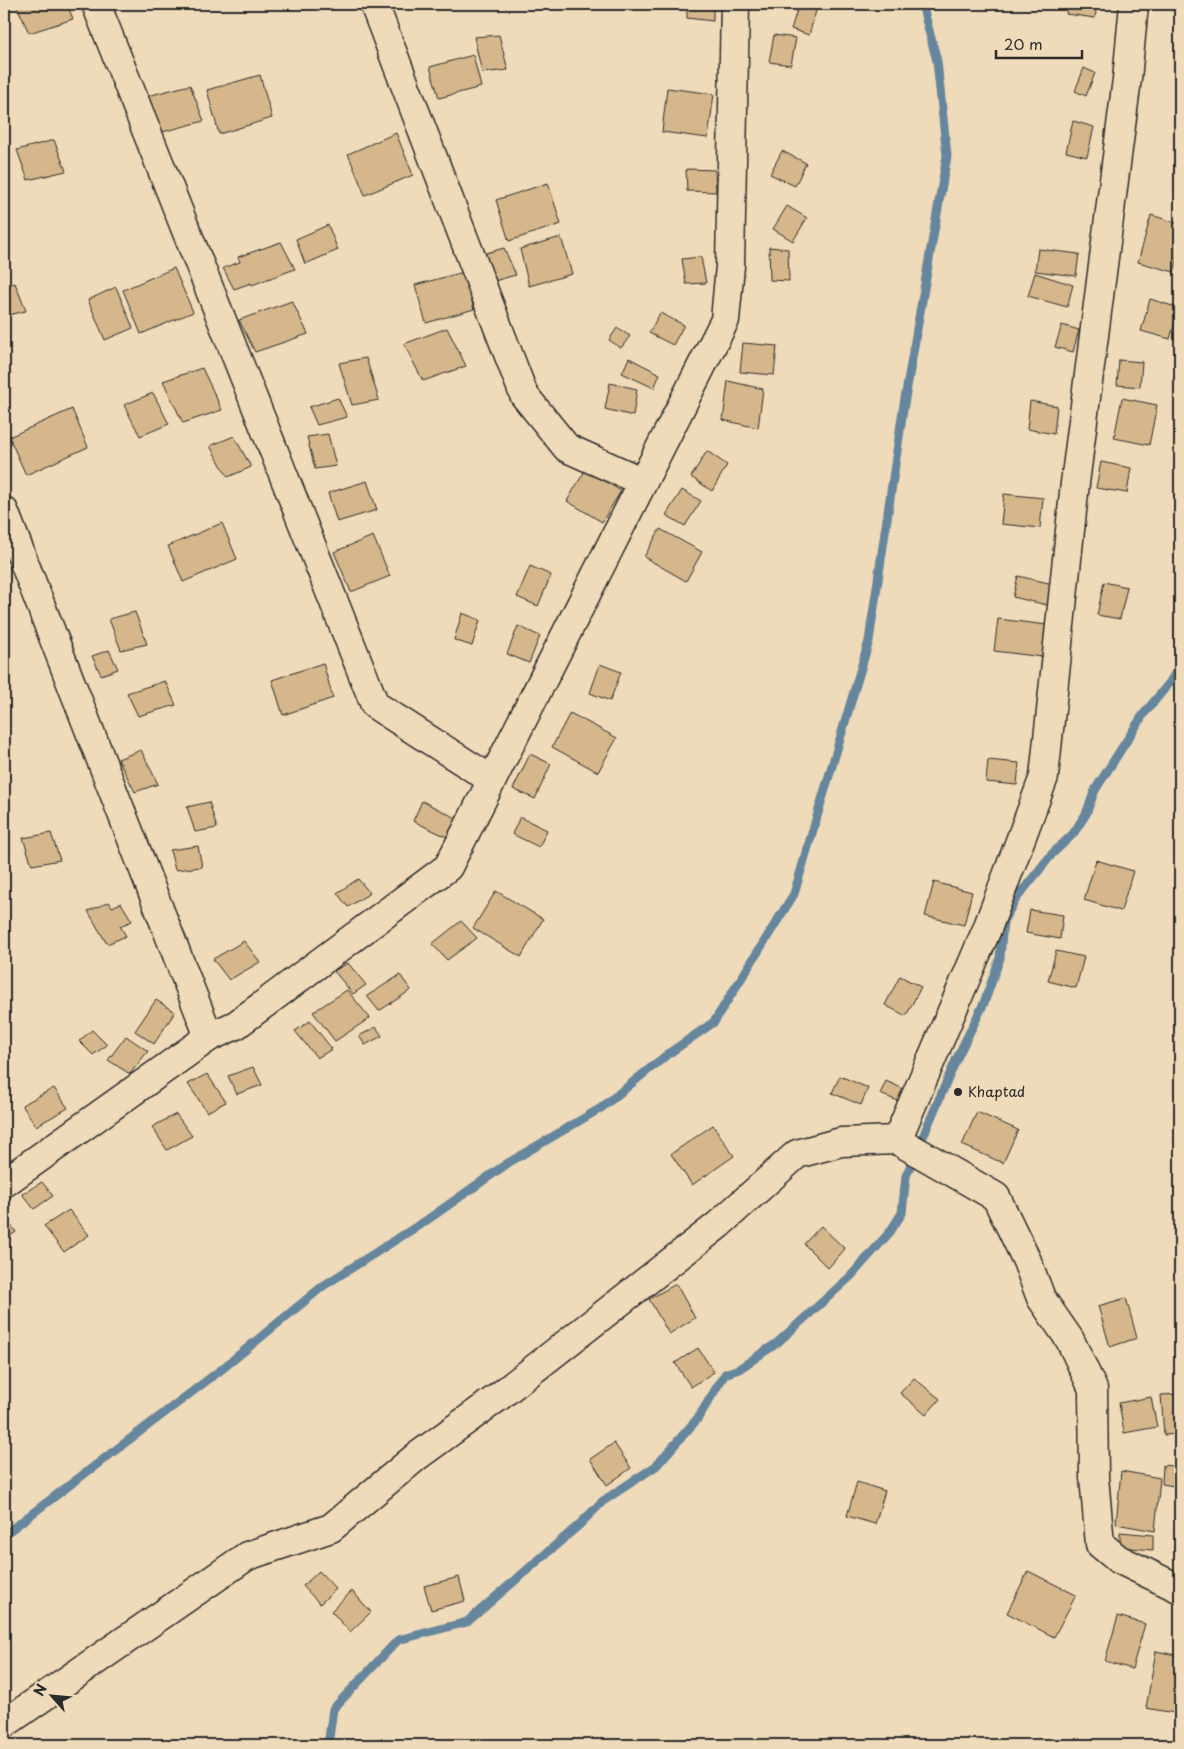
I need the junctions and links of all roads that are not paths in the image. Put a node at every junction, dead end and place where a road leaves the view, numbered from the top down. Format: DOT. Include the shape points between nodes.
graph roads {
  1 [pos="96,4"];
  2 [pos="374,4"];
  3 [pos="735,4"];
  4 [pos="1134,4"];
  5 [pos="643,482"];
  6 [pos="4,511"];
  7 [pos="492,780"];
  8 [pos="209,1037"];
  9 [pos="902,1144"];
  10 [pos="4,1183"];
  11 [pos="1180,1589"];
  12 [pos="4,1724"];
  1 -- 7 [label="street" via="375,705"];
  2 -- 5 [label="street" via="524,394 567,448"];
  3 -- 5 [label="street" via="730,266 725,320"];
  4 -- 9 [label="street" via="1075,483 1044,777"];
  5 -- 7 [label="street"];
  6 -- 8 [label="street"];
  7 -- 8 [label="street" via="448,867 236,1025"];
  8 -- 10 [label="street"];
  9 -- 11 [label="street" via="996,1197 1041,1298 1070,1340 1094,1389 1094,1477 1100,1544 1118,1559"];
  9 -- 12 [label="street" via="841,1142 797,1154 718,1225 505,1392 416,1457 331,1528 247,1556"];
}
